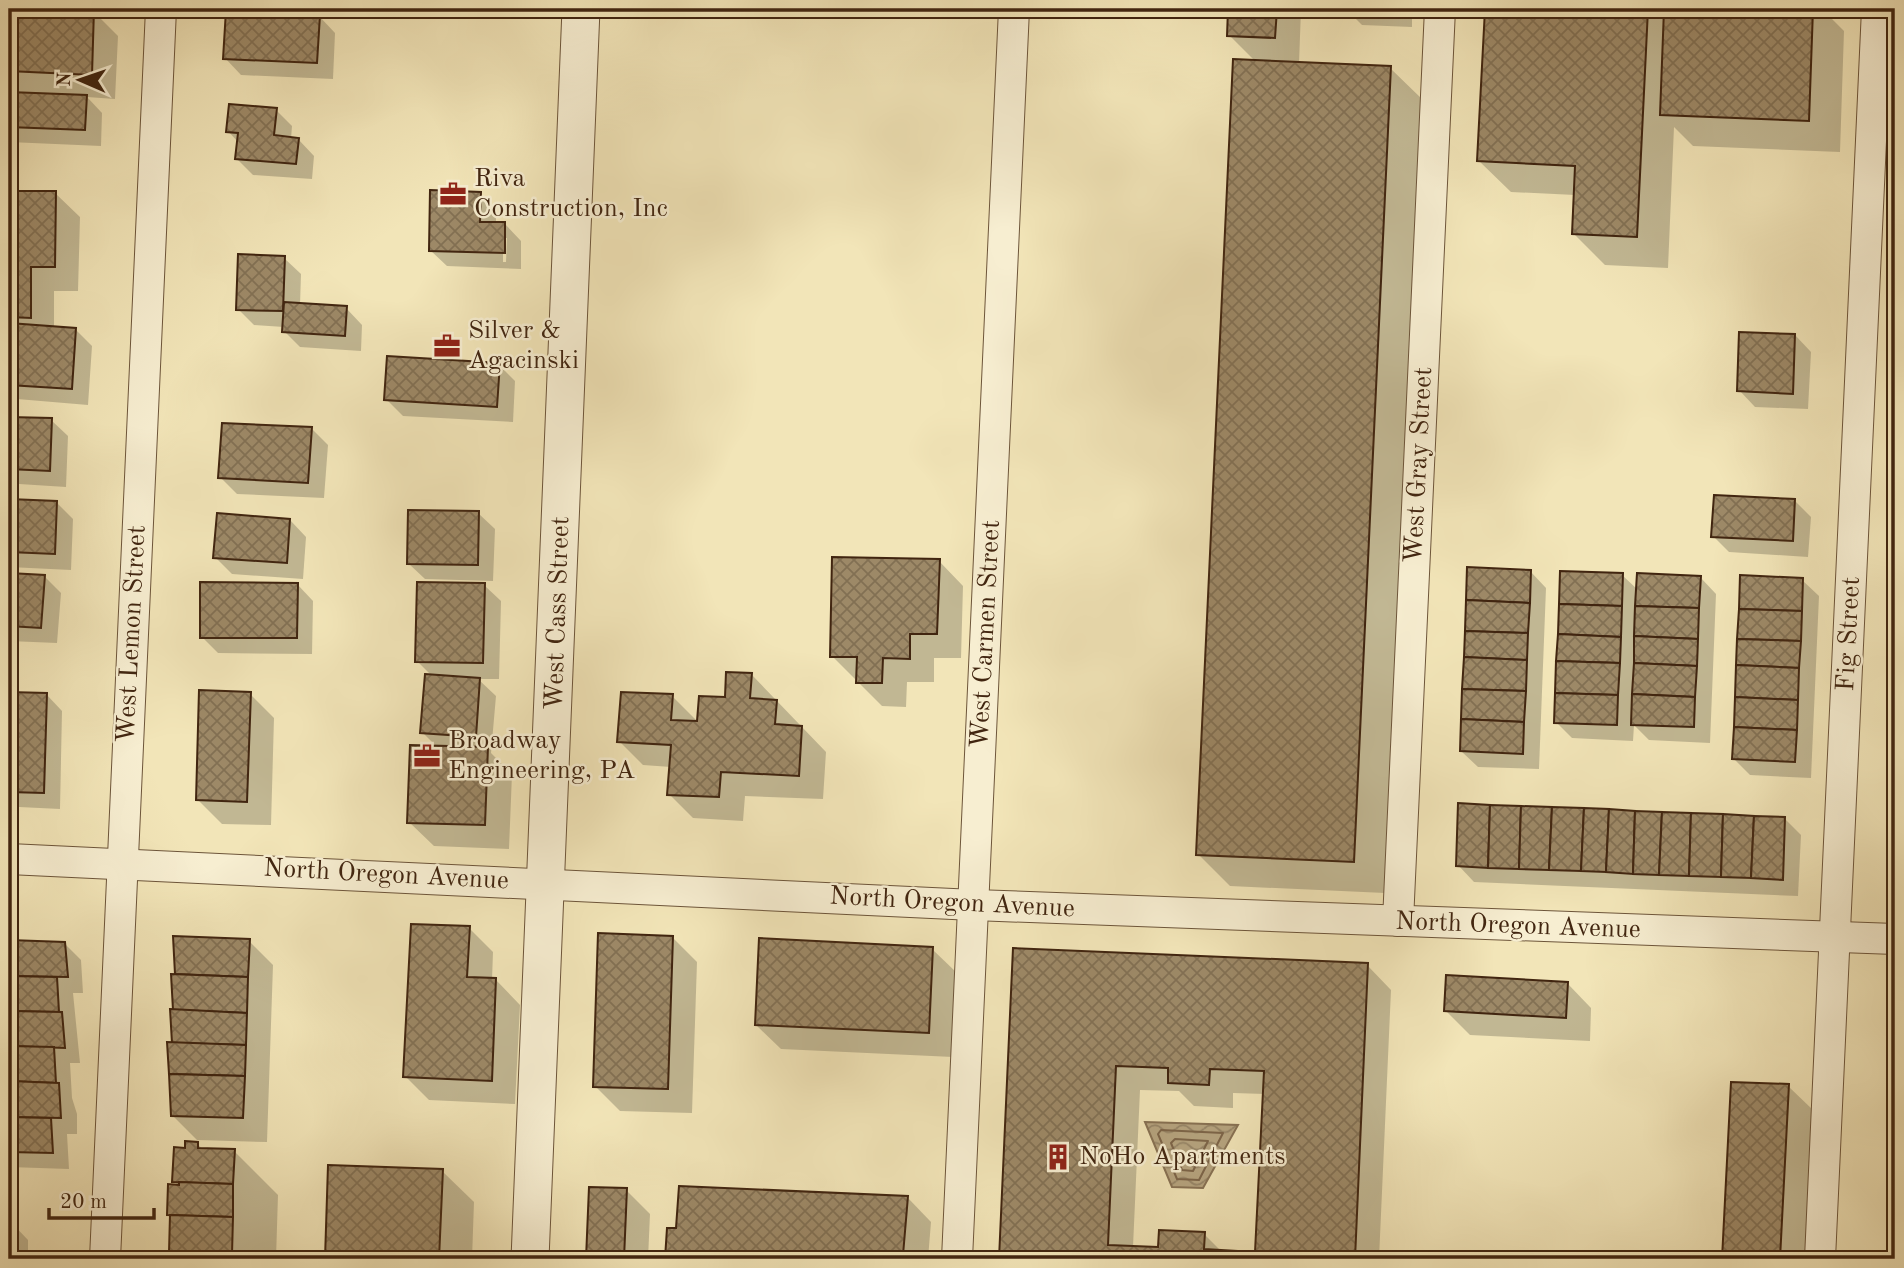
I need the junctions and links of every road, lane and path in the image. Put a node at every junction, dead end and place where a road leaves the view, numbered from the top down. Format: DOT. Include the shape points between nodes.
graph roads {
  1 [pos="161,9"];
  2 [pos="581,9"];
  3 [pos="1014,9"];
  4 [pos="1440,9"];
  5 [pos="1877,9"];
  6 [pos="9,859"];
  7 [pos="121,864"];
  8 [pos="548,883"];
  9 [pos="974,905"];
  10 [pos="1398,922"];
  11 [pos="1834,937"];
  12 [pos="1895,939"];
  13 [pos="106,1259"];
  14 [pos="530,1259"];
  15 [pos="957,1259"];
  16 [pos="1820,1259"];
  1 -- 7 [label="street, West Lemon Street"];
  2 -- 8 [label="street, West Cass Street"];
  3 -- 9 [label="street, West Carmen Street"];
  4 -- 10 [label="street, West Gray Street"];
  5 -- 11 [label="street, Fig Street"];
  6 -- 7 [label="street, North Oregon Avenue"];
  7 -- 8 [label="street, North Oregon Avenue"];
  7 -- 13 [label="street, West Lemon Street"];
  8 -- 9 [label="street, North Oregon Avenue"];
  8 -- 14 [label="street, West Cass Street"];
  9 -- 10 [label="street, North Oregon Avenue"];
  9 -- 15 [label="street, West Carmen Street"];
  10 -- 11 [label="street, North Oregon Avenue"];
  11 -- 12 [label="street, North Oregon Avenue"];
  11 -- 16 [label="street, Fig Street"];
}
